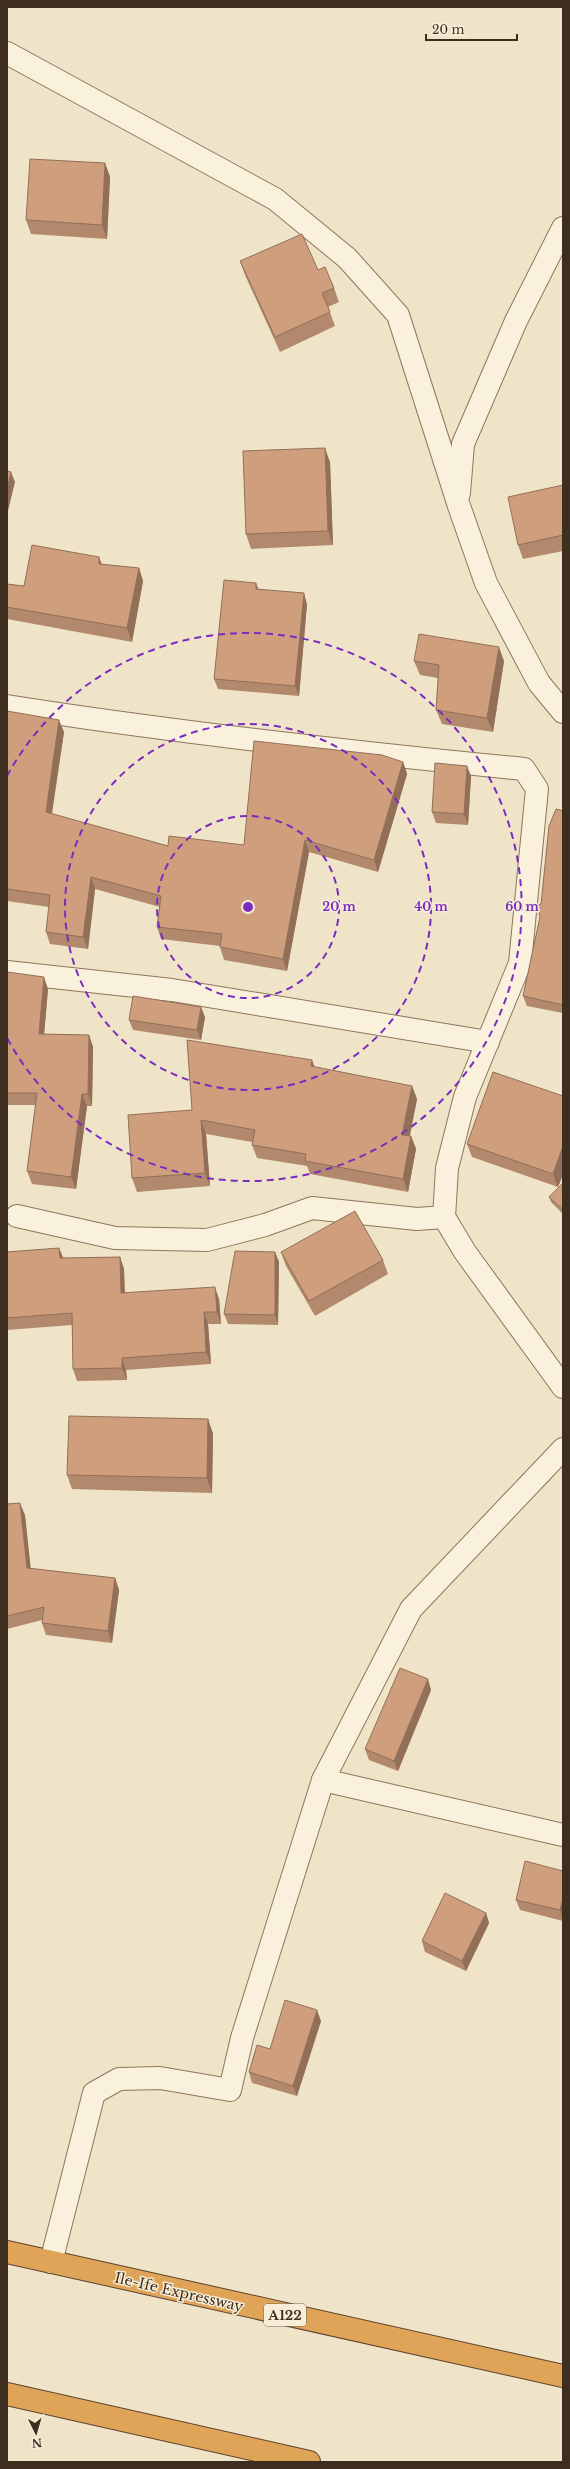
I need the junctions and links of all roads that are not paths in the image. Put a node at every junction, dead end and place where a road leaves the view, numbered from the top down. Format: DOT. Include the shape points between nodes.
graph roads {
  1 [pos="7,53"];
  2 [pos="563,228"];
  3 [pos="459,506"];
  4 [pos="7,706"];
  5 [pos="563,712"];
  6 [pos="7,972"];
  7 [pos="488,1042"];
  8 [pos="17,1216"];
  9 [pos="444,1216"];
  10 [pos="563,1387"];
  11 [pos="563,1449"];
  12 [pos="323,1780"];
  13 [pos="563,1835"];
  14 [pos="7,2252"];
  15 [pos="51,2262"];
  16 [pos="563,2376"];
  17 [pos="7,2394"];
  18 [pos="309,2462"];
  1 -- 3 [label="street" via="275,199 347,258 398,315"];
  2 -- 3 [label="street" via="516,321 463,444"];
  3 -- 5 [label="street" via="486,583 539,683"];
  4 -- 7 [label="street" via="309,746 524,769 537,789 520,963"];
  6 -- 7 [label="street" via="172,990"];
  7 -- 9 [label="street" via="465,1097 447,1168"];
  8 -- 9 [label="street" via="115,1238 207,1240 265,1225 312,1208 417,1219"];
  9 -- 10 [label="street" via="465,1252"];
  11 -- 12 [label="street" via="411,1609"];
  12 -- 13 [label="street"];
  12 -- 15 [label="street" via="242,2038 230,2090 160,2078 119,2079 94,2093"];
  14 -- 15 [label="highway, Ile-Ife Expressway / A122"];
  15 -- 16 [label="highway, Ile-Ife Expressway / A122"];
  17 -- 18 [label="highway"];
}
